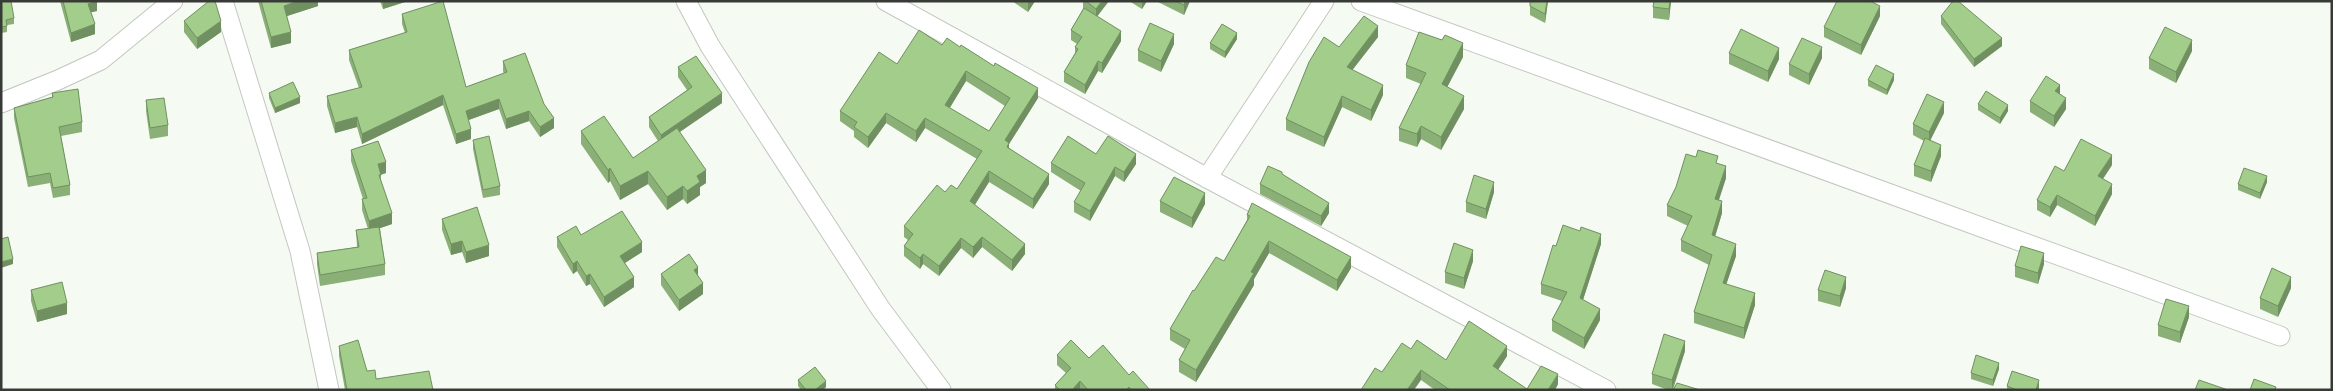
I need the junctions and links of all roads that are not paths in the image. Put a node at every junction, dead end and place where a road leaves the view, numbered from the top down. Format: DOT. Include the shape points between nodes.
graph roads {
  1 [pos="173,1"];
  2 [pos="223,1"];
  3 [pos="686,1"];
  4 [pos="886,1"];
  5 [pos="1324,1"];
  6 [pos="1362,1"];
  7 [pos="1,103"];
  8 [pos="1207,178"];
  9 [pos="2280,336"];
  10 [pos="329,390"];
  11 [pos="941,390"];
  12 [pos="1606,390"];
  1 -- 7 [label="street" via="101,60"];
  2 -- 10 [label="street" via="300,250"];
  3 -- 11 [label="street" via="710,46 874,300"];
  4 -- 8 [label="street"];
  5 -- 8 [label="street"];
  6 -- 9 [label="street"];
  8 -- 12 [label="street"];
}
